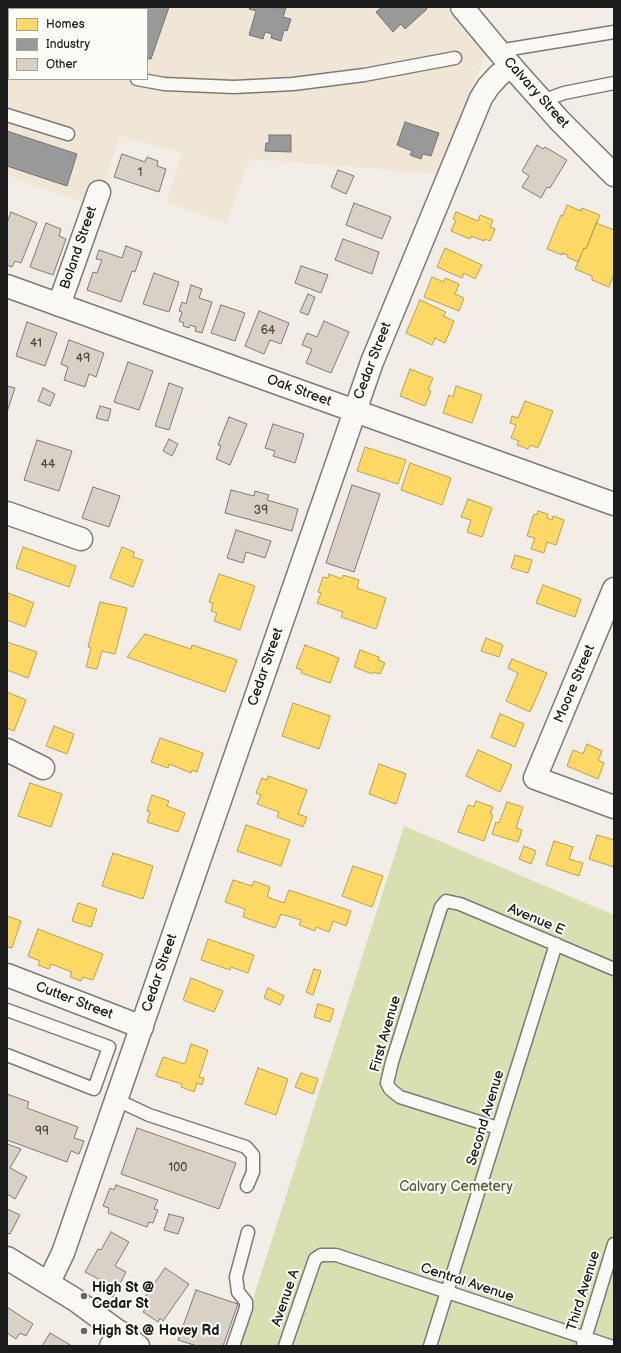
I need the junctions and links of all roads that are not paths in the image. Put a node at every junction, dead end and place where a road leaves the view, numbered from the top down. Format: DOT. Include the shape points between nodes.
graph roads {
  1 [pos="462,7"];
  2 [pos="614,32"];
  3 [pos="455,58"];
  4 [pos="504,58"];
  5 [pos="142,80"];
  6 [pos="614,83"];
  7 [pos="542,101"];
  8 [pos="7,115"];
  9 [pos="68,134"];
  10 [pos="614,175"];
  11 [pos="99,192"];
  12 [pos="7,286"];
  13 [pos="59,305"];
  14 [pos="354,410"];
  15 [pos="614,504"];
  16 [pos="7,513"];
  17 [pos="81,539"];
  18 [pos="614,589"];
  19 [pos="7,750"];
  20 [pos="43,768"];
  21 [pos="614,807"];
  22 [pos="446,901"];
  23 [pos="556,944"];
  24 [pos="614,969"];
  25 [pos="7,975"];
  26 [pos="7,1010"];
  27 [pos="142,1027"];
  28 [pos="7,1055"];
  29 [pos="117,1100"];
  30 [pos="498,1128"];
  31 [pos="247,1186"];
  32 [pos="248,1232"];
  33 [pos="614,1244"];
  34 [pos="7,1258"];
  35 [pos="315,1259"];
  36 [pos="49,1282"];
  37 [pos="447,1293"];
  38 [pos="116,1339"];
  39 [pos="584,1342"];
  40 [pos="138,1346"];
  41 [pos="233,1346"];
  42 [pos="285,1346"];
  43 [pos="430,1346"];
  44 [pos="610,1346"];
  1 -- 4 [label="street, Calvary Street"];
  2 -- 4 [label="lane"];
  3 -- 5 [label="lane" via="364,75 293,84 234,86 164,84"];
  4 -- 7 [label="street, Calvary Street"];
  4 -- 14 [label="street, Cedar Street" via="498,75 481,98 387,323"];
  6 -- 7 [label="lane" via="564,93"];
  7 -- 10 [label="street, Calvary Street"];
  8 -- 9 [label="lane"];
  11 -- 13 [label="street, Boland Street"];
  12 -- 13 [label="street, Oak Street"];
  13 -- 14 [label="street, Oak Street"];
  14 -- 15 [label="street, Oak Street"];
  14 -- 27 [label="street, Cedar Street"];
  16 -- 17 [label="street"];
  18 -- 21 [label="street, Moore Street" via="535,778"];
  19 -- 20 [label="street"];
  22 -- 23 [label="lane, Avenue E" via="460,904"];
  22 -- 30 [label="lane, First Avenue" via="441,907 387,1083 400,1097"];
  23 -- 24 [label="lane, Avenue E"];
  23 -- 30 [label="lane, Second Avenue"];
  25 -- 27 [label="street, Cutter Street"];
  26 -- 28 [label="lane" via="109,1047 94,1089"];
  27 -- 29 [label="street, Cedar Street"];
  29 -- 31 [label="lane" via="149,1115 246,1147 253,1155 253,1172"];
  29 -- 36 [label="street, Cedar Street" via="63,1253"];
  30 -- 37 [label="lane, Second Avenue"];
  32 -- 41 [label="lane" via="236,1277 238,1292 246,1302 246,1308"];
  33 -- 39 [label="lane, Third Avenue"];
  34 -- 36 [label="street"];
  35 -- 37 [label="lane, Central Avenue" via="322,1255 336,1256"];
  35 -- 42 [label="lane, Avenue A"];
  36 -- 38 [label="street" via="80,1303"];
  37 -- 39 [label="lane, Central Avenue"];
  37 -- 43 [label="lane, Second Avenue"];
  38 -- 40 [label="street"];
  39 -- 44 [label="lane, Central Avenue"];
}
